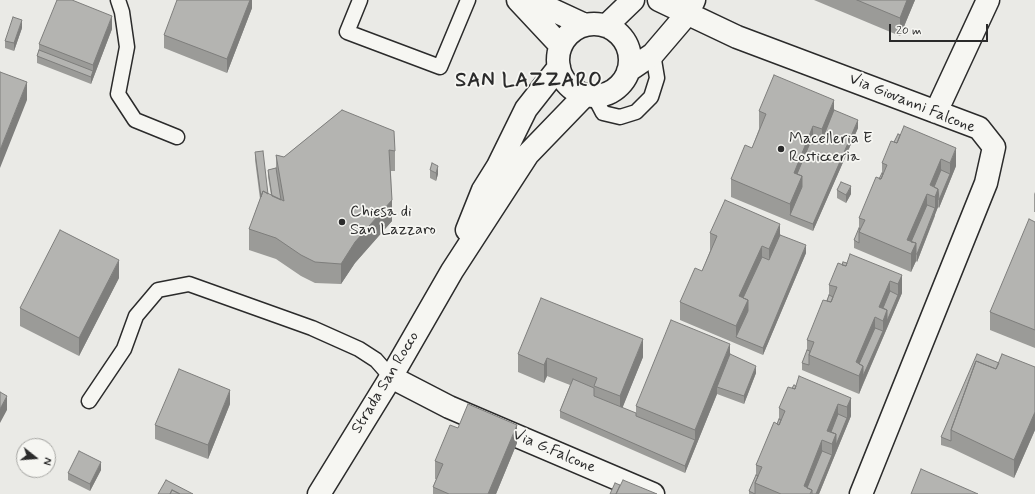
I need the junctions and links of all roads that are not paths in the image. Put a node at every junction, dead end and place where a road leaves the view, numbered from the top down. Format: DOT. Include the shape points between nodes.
graph roads {
  1 [pos="118,0"];
  2 [pos="360,0"];
  3 [pos="468,0"];
  4 [pos="518,0"];
  5 [pos="531,0"];
  6 [pos="633,0"];
  7 [pos="659,0"];
  8 [pos="988,0"];
  9 [pos="691,7"];
  10 [pos="595,25"];
  11 [pos="561,46"];
  12 [pos="653,54"];
  13 [pos="559,67"];
  14 [pos="628,71"];
  15 [pos="589,95"];
  16 [pos="936,112"];
  17 [pos="177,137"];
  18 [pos="452,270"];
  19 [pos="391,377"];
  20 [pos="89,401"];
  21 [pos="319,494"];
  22 [pos="653,494"];
  23 [pos="860,494"];
  1 -- 17 [label="lane" via="127,47 118,94 135,120"];
  2 -- 3 [label="lane" via="347,32 440,67"];
  4 -- 11 [label="street"];
  5 -- 10 [label="street"];
  6 -- 10 [label="street"];
  7 -- 9 [label="street, Via Giovanni Falcone"];
  8 -- 16 [label="street"];
  9 -- 12 [label="street"];
  9 -- 16 [label="street, Via Giovanni Falcone" via="737,37"];
  10 -- 11 [label="street" via="575,29"];
  10 -- 14 [label="street" via="616,31 624,39 629,49"];
  11 -- 13 [label="street"];
  12 -- 14 [label="street"];
  12 -- 15 [label="lane" via="657,78 651,97 636,112 620,117 603,113"];
  13 -- 15 [label="street" via="562,77 568,84 576,91"];
  13 -- 18 [label="street, Strada San Rocco" via="526,108 498,166 483,190"];
  14 -- 15 [label="street" via="615,89 605,94"];
  15 -- 18 [label="street, Strada San Rocco" via="528,154"];
  16 -- 23 [label="street, Via Giovanni Falcone" via="979,128 994,147 986,182"];
  18 -- 19 [label="street, Strada San Rocco"];
  19 -- 20 [label="lane" via="376,360 359,349 312,328 189,284 158,290 136,316 124,349"];
  19 -- 21 [label="street, Strada San Rocco"];
  19 -- 22 [label="street, Via G.Falcone" via="449,407"];
}
